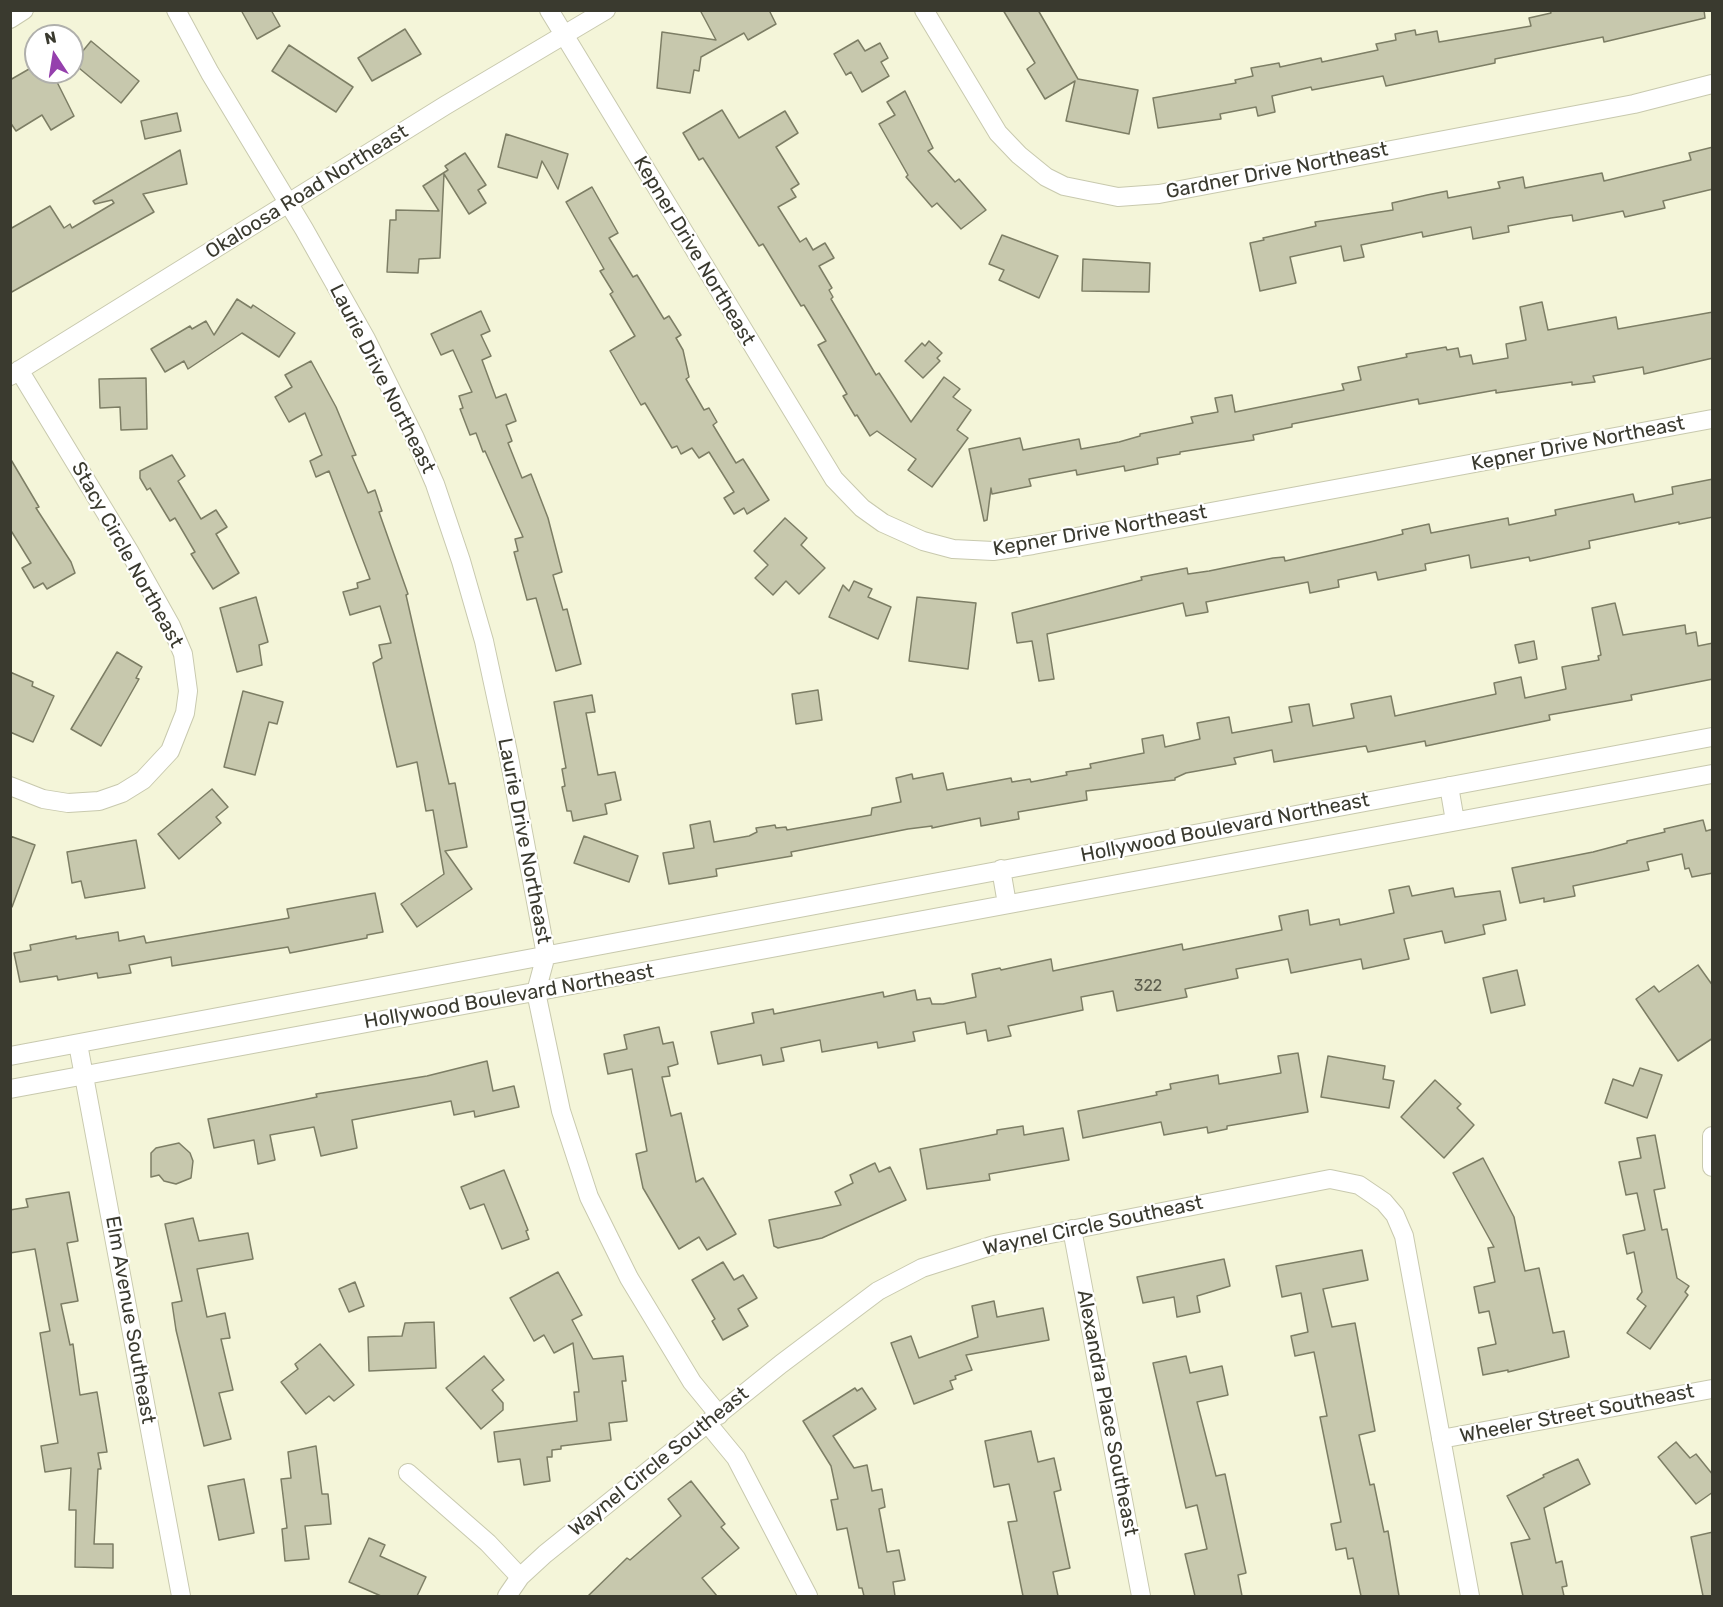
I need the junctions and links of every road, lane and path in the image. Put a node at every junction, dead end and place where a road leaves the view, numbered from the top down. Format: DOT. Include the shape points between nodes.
graph roads {
  1 [pos="24,10"];
  2 [pos="176,10"];
  3 [pos="549,10"];
  4 [pos="606,10"];
  5 [pos="924,10"];
  6 [pos="10,19"];
  7 [pos="564,35"];
  8 [pos="1713,84"];
  9 [pos="288,203"];
  10 [pos="15,373"];
  11 [pos="1713,419"];
  12 [pos="1713,737"];
  13 [pos="1713,774"];
  14 [pos="10,786"];
  15 [pos="1449,786"];
  16 [pos="1455,821"];
  17 [pos="1001,869"];
  18 [pos="1007,904"];
  19 [pos="546,955"];
  20 [pos="536,992"];
  21 [pos="78,1044"];
  22 [pos="10,1056"];
  23 [pos="84,1076"];
  24 [pos="10,1089"];
  25 [pos="1713,1136"];
  26 [pos="1713,1167"];
  27 [pos="1072,1229"];
  28 [pos="1713,1389"];
  29 [pos="713,1419"];
  30 [pos="1441,1439"];
  31 [pos="408,1473"];
  32 [pos="520,1577"];
  33 [pos="181,1596"];
  34 [pos="507,1596"];
  35 [pos="808,1596"];
  36 [pos="1141,1596"];
  37 [pos="1470,1596"];
  1 -- 6 [label="street"];
  2 -- 9 [label="street, Laurie Drive Northeast"];
  3 -- 7 [label="street, Kepner Drive Northeast"];
  4 -- 7 [label="street, Okaloosa Road Northeast"];
  5 -- 8 [label="street, Gardner Drive Northeast" via="998,133 1019,155 1064,186 1118,197 1159,194 1588,113"];
  7 -- 9 [label="street, Okaloosa Road Northeast"];
  7 -- 11 [label="street, Kepner Drive Northeast" via="834,479 882,523 923,542 953,549 993,551 1033,545"];
  9 -- 10 [label="street, Okaloosa Road Northeast"];
  9 -- 19 [label="street, Laurie Drive Northeast" via="366,339 416,438 458,550 484,641"];
  10 -- 14 [label="street, Stacy Circle Northeast" via="129,551 171,626 183,654 188,691 185,713 170,751 142,780 122,793 99,801 68,803"];
  12 -- 15 [label="street, Hollywood Boulevard Northeast"];
  13 -- 16 [label="street, Hollywood Boulevard Northeast"];
  15 -- 16 [label="street"];
  15 -- 17 [label="street, Hollywood Boulevard Northeast"];
  16 -- 18 [label="street, Hollywood Boulevard Northeast"];
  17 -- 18 [label="street"];
  17 -- 19 [label="street, Hollywood Boulevard Northeast"];
  18 -- 20 [label="street, Hollywood Boulevard Northeast"];
  19 -- 20 [label="street"];
  19 -- 21 [label="street, Hollywood Boulevard Northeast"];
  20 -- 23 [label="street, Hollywood Boulevard Northeast"];
  20 -- 29 [label="street" via="561,1111 589,1197 629,1278"];
  21 -- 22 [label="street, Hollywood Boulevard Northeast"];
  21 -- 23 [label="street, Elm Avenue Southeast"];
  23 -- 24 [label="street, Hollywood Boulevard Northeast"];
  23 -- 33 [label="street, Elm Avenue Southeast"];
  25 -- 26 [label="street"];
  27 -- 29 [label="street, Waynel Circle Southeast" via="960,1254 878,1291"];
  27 -- 30 [label="street, Waynel Circle Southeast" via="1330,1179 1359,1185 1389,1209 1404,1236"];
  27 -- 36 [label="street, Alexandra Place Southeast"];
  28 -- 30 [label="street, Wheeler Street Southeast"];
  29 -- 32 [label="street, Waynel Circle Southeast"];
  29 -- 35 [label="street"];
  30 -- 37 [label="street, Waynel Circle Southeast"];
  31 -- 32 [label="street" via="488,1543"];
  32 -- 34 [label="street, Waynel Circle Southeast"];
}
